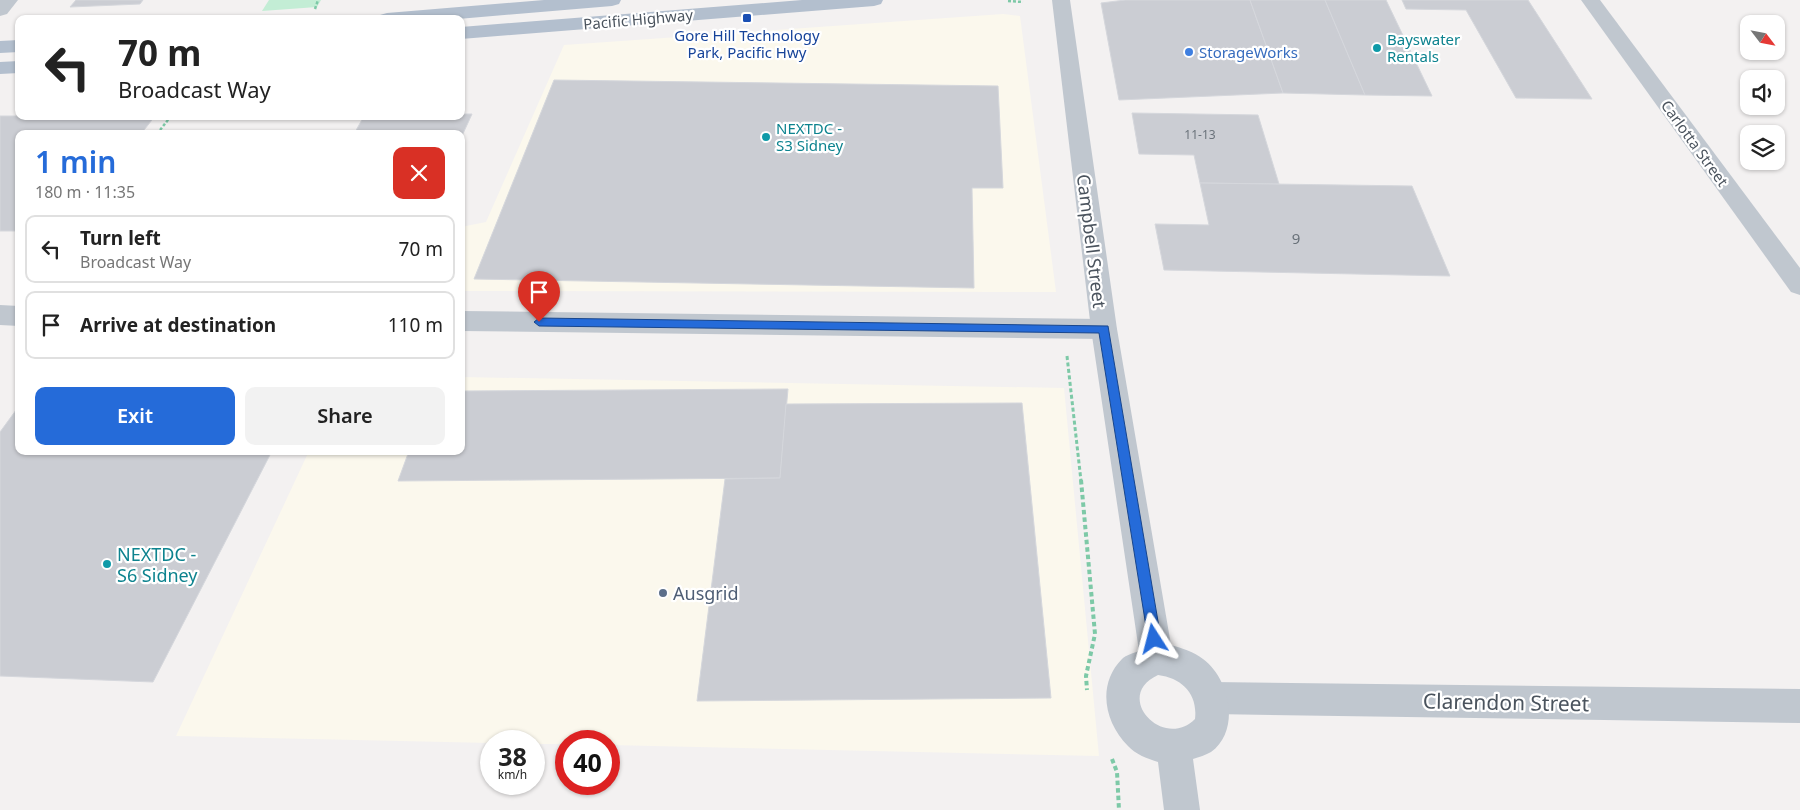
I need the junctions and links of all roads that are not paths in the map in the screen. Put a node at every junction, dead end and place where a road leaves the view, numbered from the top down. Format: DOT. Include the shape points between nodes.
graph roads {
  1 [pos="8,0"];
  2 [pos="612,0"];
  3 [pos="874,0"];
  4 [pos="1061,0"];
  5 [pos="1590,0"];
  6 [pos="0,10"];
  7 [pos="434,15"];
  8 [pos="465,33"];
  9 [pos="15,46"];
  10 [pos="0,47"];
  11 [pos="15,66"];
  12 [pos="0,68"];
  13 [pos="1800,286"];
  14 [pos="0,315"];
  15 [pos="15,316"];
  16 [pos="465,321"];
  17 [pos="1104,329"];
  18 [pos="1157,659"];
  19 [pos="1212,698"];
  20 [pos="1800,706"];
  21 [pos="1174,748"];
  22 [pos="1182,810"];
  1 -- 6 [label="street"];
  2 -- 7 [label="main road, Pacific Highway"];
  3 -- 8 [label="main road, Pacific Highway"];
  4 -- 17 [label="street, Campbell Street"];
  5 -- 13 [label="street, Carlotta Street"];
  9 -- 10 [label="main road"];
  11 -- 12 [label="main road"];
  14 -- 15 [label="street"];
  16 -- 17 [label="street"];
  17 -- 18 [label="street, Campbell Street"];
  18 -- 19 [label="street" via="1184,665 1206,685"];
  18 -- 21 [label="street" via="1132,669 1124,681 1122,703 1130,724 1142,736 1158,745"];
  19 -- 20 [label="street, Clarendon Street"];
  19 -- 21 [label="street" via="1213,713 1201,738 1189,746"];
  21 -- 22 [label="street"];
}
